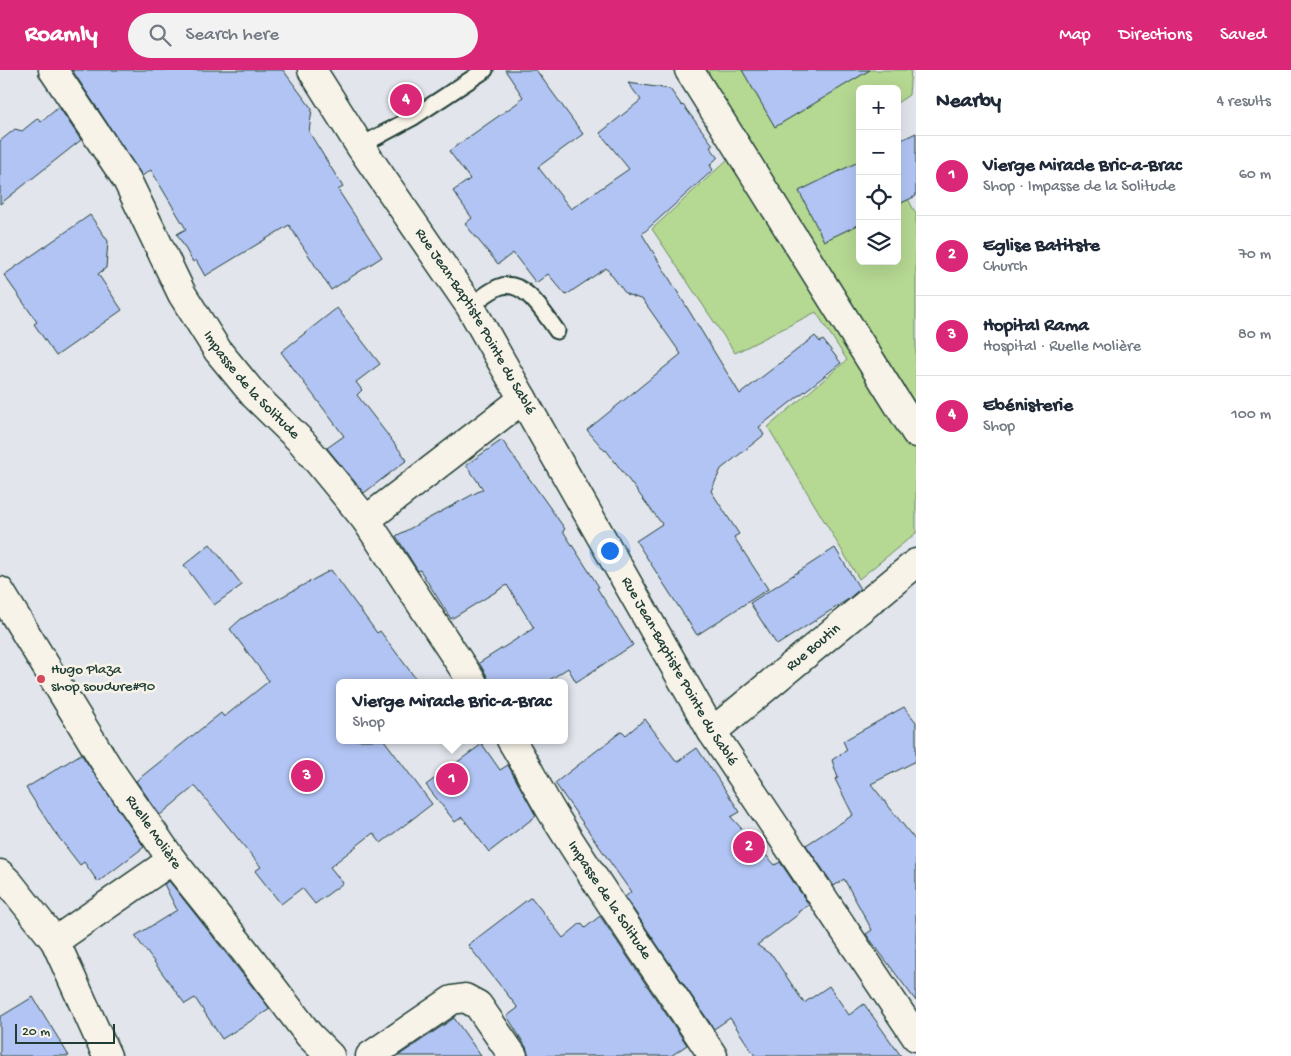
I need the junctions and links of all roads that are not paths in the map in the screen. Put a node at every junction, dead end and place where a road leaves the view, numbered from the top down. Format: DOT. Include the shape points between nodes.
graph roads {
  1 [pos="53,70"];
  2 [pos="312,70"];
  3 [pos="485,70"];
  4 [pos="689,70"];
  5 [pos="360,146"];
  6 [pos="470,306"];
  7 [pos="557,331"];
  8 [pos="523,399"];
  9 [pos="916,433"];
  10 [pos="366,520"];
  11 [pos="916,563"];
  12 [pos="0,591"];
  13 [pos="470,679"];
  14 [pos="712,732"];
  15 [pos="513,744"];
  16 [pos="172,860"];
  17 [pos="0,874"];
  18 [pos="55,941"];
  19 [pos="916,1037"];
  20 [pos="107,1056"];
  21 [pos="330,1056"];
  22 [pos="370,1056"];
  23 [pos="513,1056"];
  24 [pos="713,1056"];
  1 -- 10 [label="street, Impasse de la Solitude" via="127,180 182,294 218,351 254,395 302,442"];
  2 -- 5 [label="street, Rue Jean-Baptiste Pointe du Sablé"];
  3 -- 5 [label="lane" via="412,118"];
  4 -- 9 [label="street"];
  5 -- 6 [label="street, Rue Jean-Baptiste Pointe du Sablé"];
  6 -- 7 [label="lane" via="500,286 514,285 529,295"];
  6 -- 8 [label="street, Rue Jean-Baptiste Pointe du Sablé"];
  8 -- 10 [label="street"];
  8 -- 14 [label="street, Rue Jean-Baptiste Pointe du Sablé"];
  10 -- 13 [label="street, Impasse de la Solitude"];
  11 -- 14 [label="street, Rue Boutin"];
  12 -- 16 [label="street, Ruelle Molière" via="109,769"];
  14 -- 19 [label="street, Rue Jean-Baptiste Pointe du Sablé"];
  15 -- 24 [label="street, Impasse de la Solitude" via="564,831"];
  16 -- 18 [label="street"];
  16 -- 21 [label="street, Ruelle Molière" via="303,1028"];
  17 -- 18 [label="street"];
  18 -- 20 [label="street"];
  22 -- 23 [label="street" via="452,1000 465,998 478,1005"];
}
